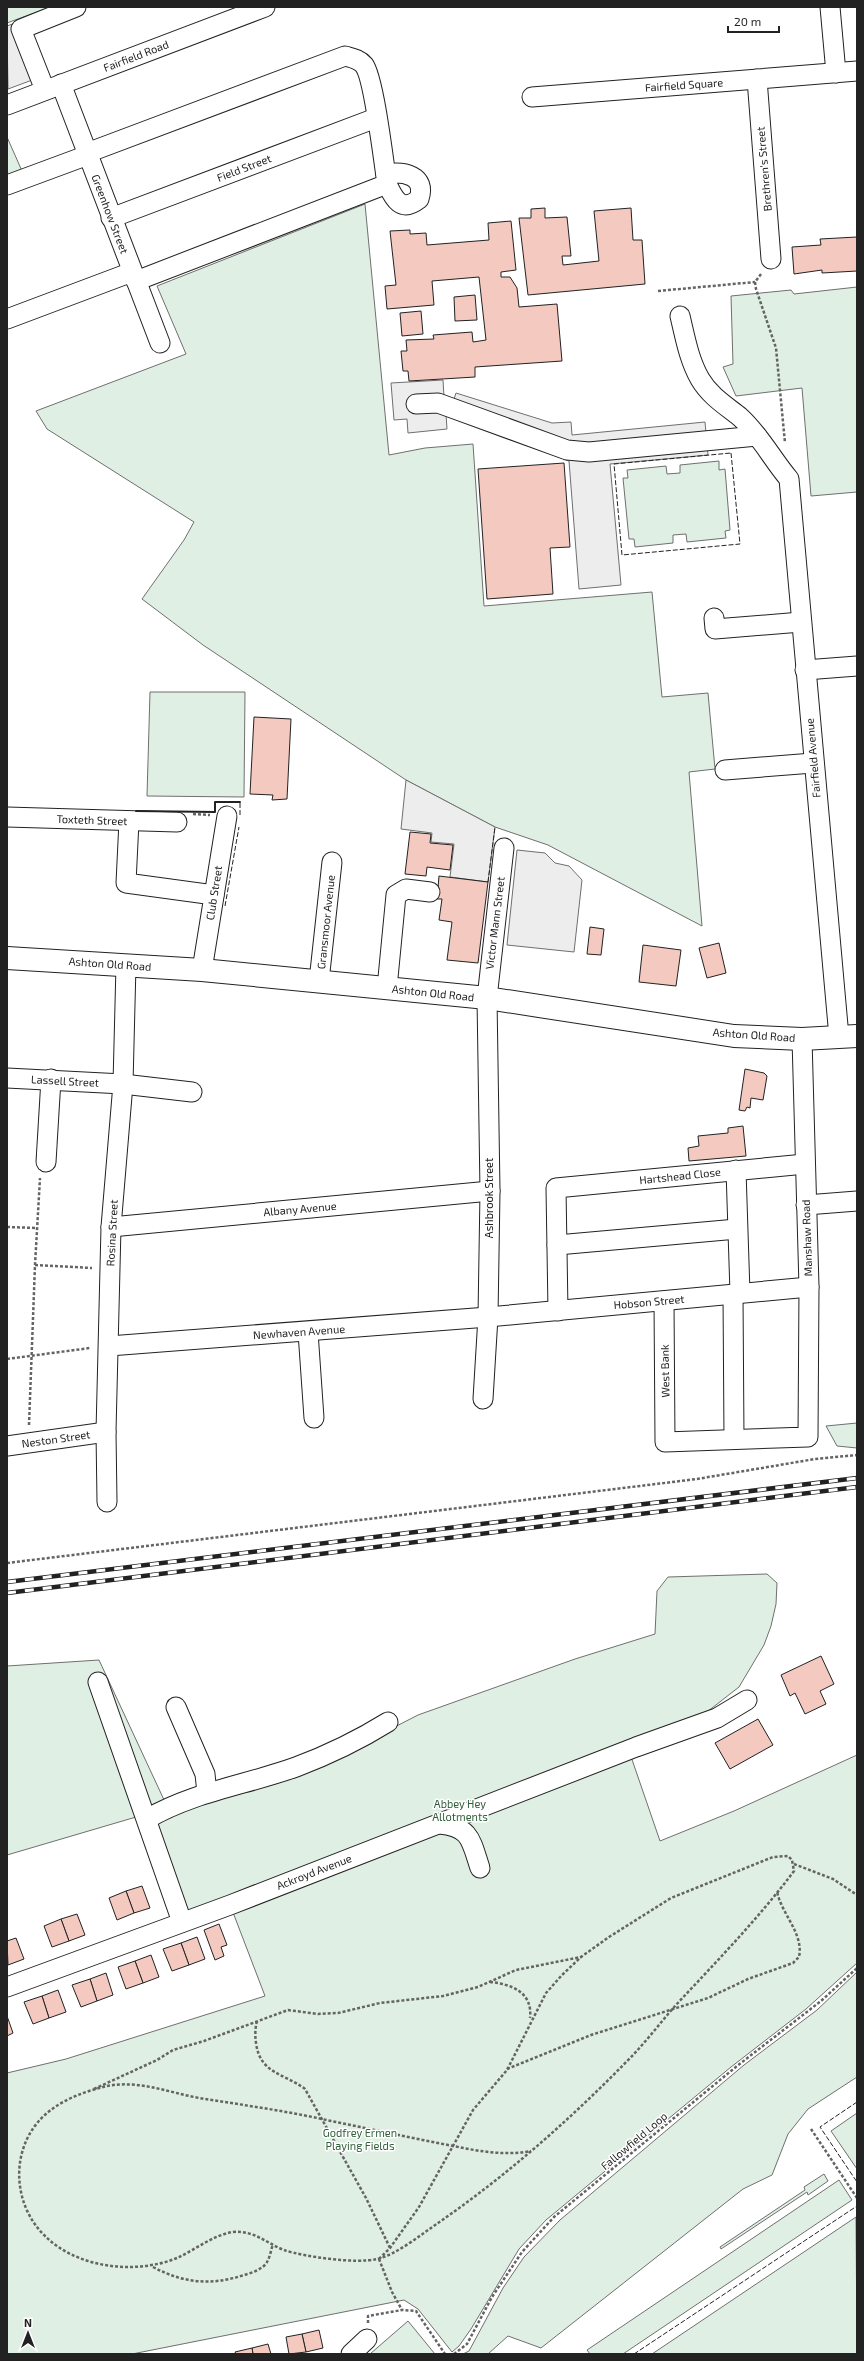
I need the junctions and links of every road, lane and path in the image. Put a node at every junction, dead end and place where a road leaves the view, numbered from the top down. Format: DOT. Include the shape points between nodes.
graph roads {
  1 [pos="76,7"];
  2 [pos="265,7"];
  3 [pos="830,7"];
  4 [pos="240,11"];
  5 [pos="857,71"];
  6 [pos="836,72"];
  7 [pos="757,79"];
  8 [pos="53,87"];
  9 [pos="532,97"];
  10 [pos="7,105"];
  11 [pos="376,118"];
  12 [pos="87,154"];
  13 [pos="7,185"];
  14 [pos="111,218"];
  15 [pos="771,259"];
  16 [pos="134,276"];
  17 [pos="755,282"];
  18 [pos="658,291"];
  19 [pos="680,316"];
  20 [pos="7,319"];
  21 [pos="160,343"];
  22 [pos="416,404"];
  23 [pos="757,436"];
  24 [pos="786,448"];
  25 [pos="714,618"];
  26 [pos="801,622"];
  27 [pos="857,666"];
  28 [pos="805,670"];
  29 [pos="813,763"];
  30 [pos="724,770"];
  31 [pos="227,816"];
  32 [pos="7,817"];
  33 [pos="129,821"];
  34 [pos="177,822"];
  35 [pos="504,848"];
  36 [pos="332,862"];
  37 [pos="430,892"];
  38 [pos="214,895"];
  39 [pos="7,958"];
  40 [pos="126,965"];
  41 [pos="202,970"];
  42 [pos="319,981"];
  43 [pos="387,988"];
  44 [pos="487,998"];
  45 [pos="848,1037"];
  46 [pos="802,1039"];
  47 [pos="7,1078"];
  48 [pos="51,1080"];
  49 [pos="123,1084"];
  50 [pos="192,1092"];
  51 [pos="46,1162"];
  52 [pos="805,1164"];
  53 [pos="736,1170"];
  54 [pos="490,1191"];
  55 [pos="857,1201"];
  56 [pos="806,1205"];
  57 [pos="7,1227"];
  58 [pos="111,1227"];
  59 [pos="36,1228"];
  60 [pos="737,1229"];
  61 [pos="557,1245"];
  62 [pos="35,1264"];
  63 [pos="110,1269"];
  64 [pos="809,1287"];
  65 [pos="747,1293"];
  66 [pos="664,1301"];
  67 [pos="558,1311"];
  68 [pos="488,1317"];
  69 [pos="308,1332"];
  70 [pos="109,1346"];
  71 [pos="32,1356"];
  72 [pos="7,1359"];
  73 [pos="483,1399"];
  74 [pos="314,1418"];
  75 [pos="106,1432"];
  76 [pos="734,1439"];
  77 [pos="29,1443"];
  78 [pos="7,1446"];
  79 [pos="857,1455"];
  80 [pos="107,1502"];
  81 [pos="7,1563"];
  82 [pos="98,1682"];
  83 [pos="747,1700"];
  84 [pos="176,1707"];
  85 [pos="388,1722"];
  86 [pos="207,1793"];
  87 [pos="147,1819"];
  88 [pos="440,1824"];
  89 [pos="794,1864"];
  90 [pos="480,1868"];
  91 [pos="777,1891"];
  92 [pos="857,1895"];
  93 [pos="182,1922"];
  94 [pos="581,1957"];
  95 [pos="857,1968"];
  96 [pos="488,1982"];
  97 [pos="7,1987"];
  98 [pos="674,2007"];
  99 [pos="257,2021"];
  100 [pos="530,2021"];
  101 [pos="507,2070"];
  102 [pos="86,2092"];
  103 [pos="323,2119"];
  104 [pos="811,2129"];
  105 [pos="452,2146"];
  106 [pos="531,2151"];
  107 [pos="857,2198"];
  108 [pos="273,2244"];
  109 [pos="390,2248"];
  110 [pos="379,2259"];
  111 [pos="152,2266"];
  112 [pos="402,2310"];
  113 [pos="367,2339"];
  114 [pos="351,2354"];
  115 [pos="445,2354"];
  116 [pos="454,2354"];
  1 -- 8 [label="street, Greenhow Street" via="21,29"];
  2 -- 4 [label="street, Fairfield Road"];
  3 -- 6 [label="street"];
  4 -- 8 [label="street, Fairfield Road"];
  5 -- 6 [label="street, Fairfield Square"];
  6 -- 7 [label="street, Fairfield Square"];
  7 -- 9 [label="street, Fairfield Square"];
  7 -- 15 [label="street, Brethren's Street"];
  8 -- 10 [label="street, Fairfield Road"];
  8 -- 12 [label="street, Greenhow Street"];
  11 -- 12 [label="street" via="365,66 359,60 345,56"];
  11 -- 14 [label="street, Field Street"];
  11 -- 16 [label="street" via="386,179"];
  12 -- 13 [label="street"];
  12 -- 14 [label="street, Greenhow Street"];
  14 -- 16 [label="street, Greenhow Street"];
  15 -- 17 [label="path"];
  16 -- 20 [label="street"];
  16 -- 21 [label="street, Greenhow Street"];
  17 -- 18 [label="path"];
  17 -- 24 [label="path" via="776,348"];
  19 -- 23 [label="street" via="692,363 700,380 711,395 740,417"];
  22 -- 23 [label="street" via="438,403 568,450 589,452"];
  23 -- 26 [label="street, Fairfield Avenue" via="789,479"];
  25 -- 26 [label="street" via="715,629"];
  26 -- 28 [label="street, Fairfield Avenue"];
  27 -- 28 [label="street"];
  28 -- 29 [label="street, Fairfield Avenue"];
  29 -- 30 [label="street"];
  29 -- 45 [label="street, Fairfield Avenue"];
  31 -- 34 [label="path" via="189,814"];
  31 -- 38 [label="street, Club Street"];
  32 -- 33 [label="street, Toxteth Street"];
  33 -- 34 [label="street, Toxteth Street"];
  33 -- 38 [label="street" via="126,883"];
  35 -- 44 [label="street, Victor Mann Street" via="507,878"];
  36 -- 42 [label="street, Gransmoor Avenue"];
  37 -- 43 [label="street" via="406,889 396,895"];
  38 -- 41 [label="street, Club Street"];
  39 -- 40 [label="highway, Ashton Old Road"];
  40 -- 41 [label="highway, Ashton Old Road"];
  40 -- 49 [label="street, Rosina Street"];
  41 -- 42 [label="highway, Ashton Old Road"];
  42 -- 43 [label="highway, Ashton Old Road"];
  43 -- 44 [label="highway, Ashton Old Road"];
  44 -- 46 [label="highway, Ashton Old Road" via="734,1036"];
  44 -- 54 [label="street, Ashbrook Street"];
  45 -- 46 [label="highway, Ashton Old Road"];
  46 -- 52 [label="street, Manshaw Road"];
  47 -- 48 [label="street, Lassell Street"];
  48 -- 49 [label="street, Lassell Street"];
  48 -- 51 [label="street"];
  49 -- 50 [label="street, Lassell Street"];
  49 -- 58 [label="street, Rosina Street"];
  51 -- 59 [label="path" via="40,1172"];
  52 -- 53 [label="street, Hartshead Close"];
  52 -- 56 [label="street, Manshaw Road"];
  53 -- 60 [label="street"];
  53 -- 61 [label="street, Hartshead Close" via="556,1188"];
  54 -- 58 [label="street, Albany Avenue"];
  54 -- 68 [label="street, Ashbrook Street"];
  55 -- 56 [label="street"];
  56 -- 64 [label="street, Manshaw Road"];
  57 -- 59 [label="path"];
  58 -- 63 [label="street, Rosina Street"];
  59 -- 62 [label="path"];
  60 -- 61 [label="street"];
  60 -- 65 [label="street"];
  61 -- 67 [label="street"];
  62 -- 63 [label="path"];
  62 -- 71 [label="path"];
  63 -- 70 [label="street, Rosina Street"];
  64 -- 65 [label="street, Hobson Street"];
  64 -- 76 [label="street, Manshaw Road" via="808,1437"];
  65 -- 66 [label="street, Hobson Street"];
  65 -- 76 [label="street"];
  66 -- 67 [label="street, Hobson Street"];
  66 -- 76 [label="street, West Bank" via="666,1442"];
  67 -- 68 [label="street, Hobson Street"];
  68 -- 69 [label="street, Newhaven Avenue"];
  68 -- 73 [label="street, Ashbrook Street"];
  69 -- 70 [label="street, Newhaven Avenue"];
  69 -- 74 [label="street"];
  70 -- 71 [label="path"];
  70 -- 75 [label="street, Rosina Street"];
  71 -- 72 [label="path"];
  71 -- 77 [label="path"];
  75 -- 77 [label="street, Neston Street"];
  75 -- 80 [label="street, Rosina Street"];
  77 -- 78 [label="street, Neston Street"];
  79 -- 81 [label="path" via="815,1459 697,1479"];
  82 -- 87 [label="street"];
  83 -- 88 [label="street, Ackroyd Avenue" via="717,1718"];
  84 -- 86 [label="street" via="205,1774"];
  85 -- 86 [label="street" via="359,1740 295,1767"];
  86 -- 87 [label="street" via="169,1807"];
  87 -- 93 [label="street"];
  88 -- 90 [label="street" via="453,1825 468,1835"];
  88 -- 93 [label="street, Ackroyd Avenue"];
  89 -- 91 [label="path" via="794,1871"];
  89 -- 92 [label="path" via="832,1879"];
  89 -- 94 [label="path" via="788,1856 773,1857 671,1898"];
  91 -- 98 [label="path" via="731,1947"];
  91 -- 98 [label="path" via="784,1912 799,1939 799,1957 793,1963 748,1979 708,1998"];
  93 -- 97 [label="street, Ackroyd Avenue"];
  94 -- 96 [label="path" via="516,1970"];
  94 -- 100 [label="path" via="546,1993"];
  95 -- 116 [label="path, Fallowfield Loop" via="821,2001 737,2066 554,2217 522,2252 492,2297 467,2344"];
  96 -- 99 [label="path" via="442,1996 380,2003 338,2013 318,2014 288,2010"];
  96 -- 100 [label="path" via="513,1986 524,1994 529,2002"];
  98 -- 101 [label="path" via="571,2043"];
  98 -- 106 [label="path" via="635,2053"];
  99 -- 102 [label="path" via="204,2042 173,2050 157,2060"];
  99 -- 103 [label="path" via="256,2038 260,2061 274,2072 306,2089"];
  100 -- 101 [label="path"];
  101 -- 105 [label="path" via="473,2110"];
  102 -- 103 [label="path" via="107,2086 143,2084 194,2097"];
  102 -- 111 [label="path" via="69,2098 51,2109 27,2138 22,2154 19,2183 26,2211 47,2239 75,2256 125,2267"];
  103 -- 105 [label="path"];
  103 -- 109 [label="path"];
  104 -- 107 [label="path"];
  105 -- 106 [label="path" via="506,2154"];
  105 -- 109 [label="path" via="419,2207"];
  106 -- 110 [label="path" via="455,2211"];
  108 -- 110 [label="path" via="286,2251 308,2256"];
  108 -- 111 [label="path" via="252,2233 230,2232 179,2257"];
  108 -- 111 [label="path" via="267,2262 261,2268 226,2282 194,2282 167,2275"];
  109 -- 110 [label="path"];
  110 -- 112 [label="path"];
  112 -- 113 [label="path" via="368,2316"];
  112 -- 115 [label="path" via="416,2311"];
  113 -- 114 [label="street"];
}
